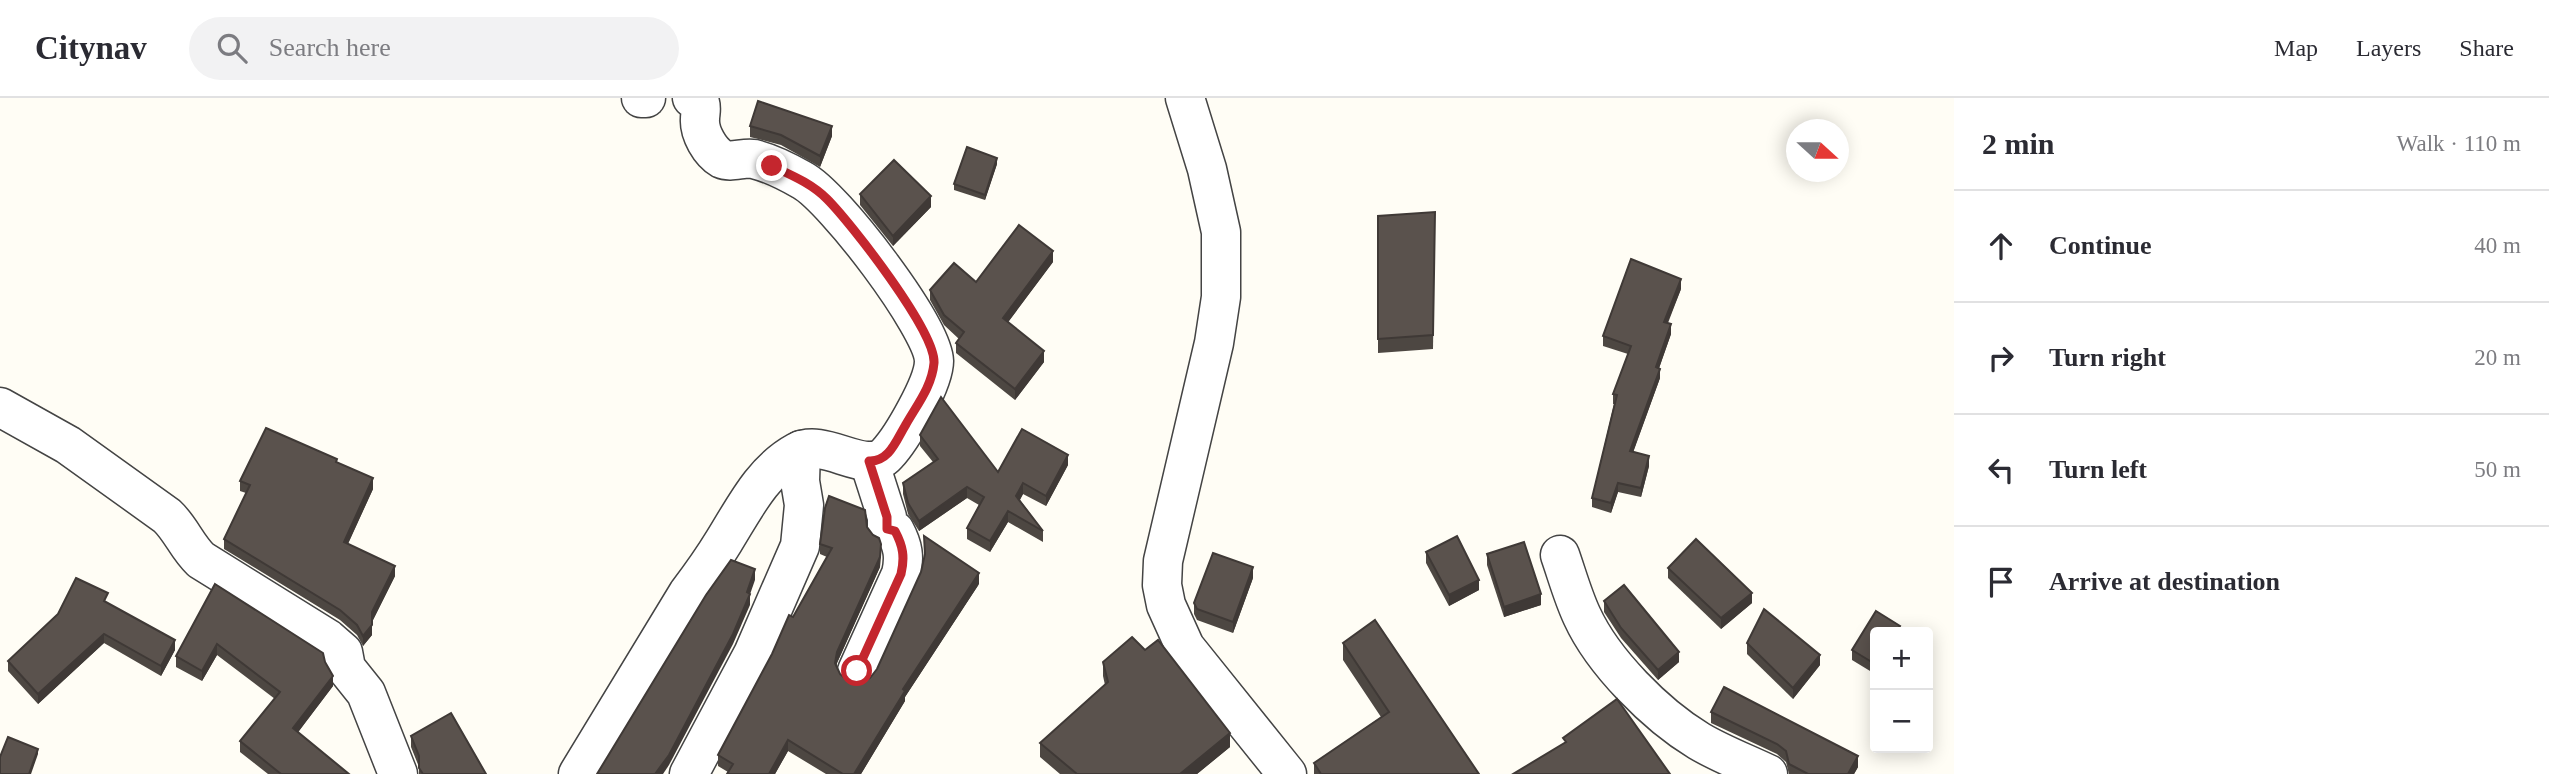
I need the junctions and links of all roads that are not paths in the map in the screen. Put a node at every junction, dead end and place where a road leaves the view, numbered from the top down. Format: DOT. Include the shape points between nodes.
graph roads {
  1 [pos="692,98"];
  2 [pos="1185,98"];
  3 [pos="0,407"];
  4 [pos="801,450"];
  5 [pos="869,461"];
  6 [pos="1560,555"];
  7 [pos="857,671"];
  8 [pos="398,774"];
  9 [pos="578,774"];
  10 [pos="689,774"];
  11 [pos="1287,774"];
  12 [pos="1768,774"];
  1 -- 5 [label="street" via="701,107 705,139 721,158 751,158 772,166 826,198 879,261 928,340 934,365 919,405 889,452"];
  2 -- 11 [label="street" via="1221,232 1221,297 1163,561 1162,585 1171,620 1185,646"];
  3 -- 8 [label="street" via="68,445 167,516 201,560 343,652 346,668 366,693"];
  4 -- 5 [label="street" via="819,448"];
  4 -- 9 [label="street" via="762,482"];
  4 -- 10 [label="street" via="804,505 800,546 753,654"];
  5 -- 7 [label="street" via="887,529 895,531 900,540 904,562"];
  6 -- 12 [label="street" via="1582,617 1632,684 1700,742"];
}
